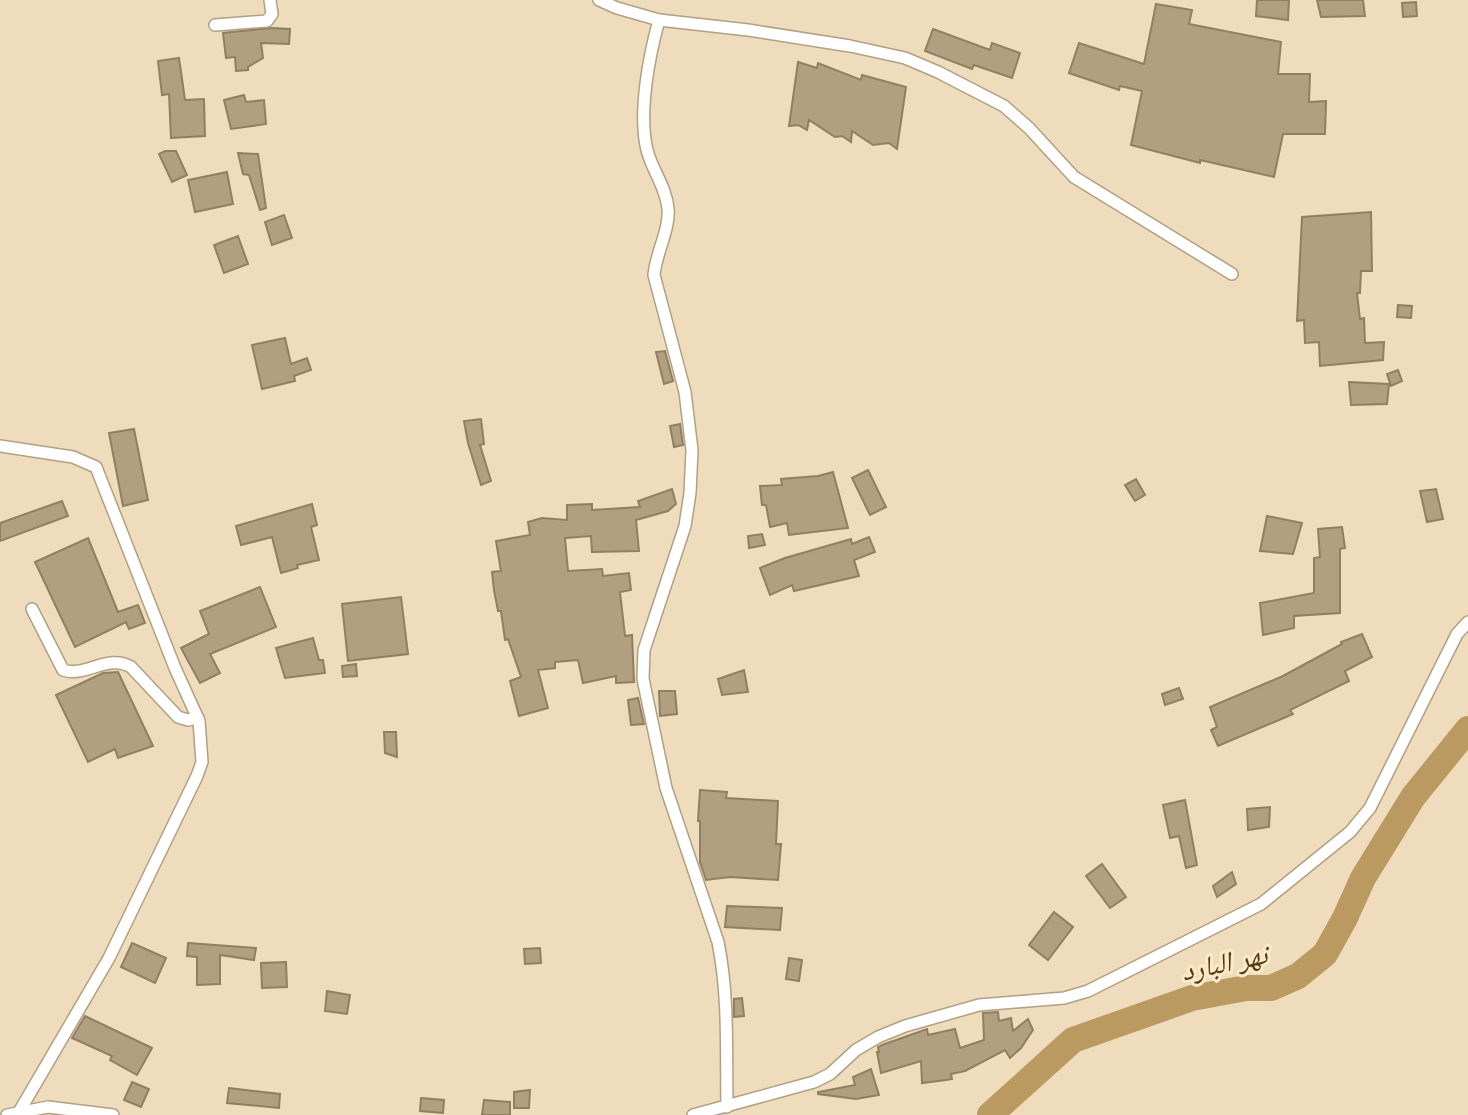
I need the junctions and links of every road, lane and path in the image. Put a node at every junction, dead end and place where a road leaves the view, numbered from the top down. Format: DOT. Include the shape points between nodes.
graph roads {
  1 [pos="270,0"];
  2 [pos="599,0"];
  3 [pos="659,20"];
  4 [pos="215,25"];
  5 [pos="1232,274"];
  6 [pos="0,446"];
  7 [pos="32,609"];
  8 [pos="1468,622"];
  9 [pos="198,718"];
  10 [pos="727,1107"];
  11 [pos="13,1113"];
  12 [pos="113,1115"];
  13 [pos="693,1115"];
  1 -- 4 [label="street" via="267,21"];
  2 -- 3 [label="street"];
  3 -- 5 [label="street" via="850,46 905,58 938,72 1004,106 1074,177"];
  3 -- 10 [label="street" via="647,84 645,135 669,211 654,275 685,392 692,450 685,526 644,650 643,679 670,800 718,942"];
  6 -- 9 [label="street" via="73,457 96,467"];
  7 -- 9 [label="street" via="63,670 123,663 178,717"];
  8 -- 10 [label="street" via="1457,634 1370,808 1350,832 1261,904 1088,991 979,1005 905,1026 856,1050 814,1082"];
  9 -- 11 [label="street" via="203,753 197,776 109,958"];
  10 -- 13 [label="street"];
  11 -- 12 [label="street" via="48,1107"];
}
